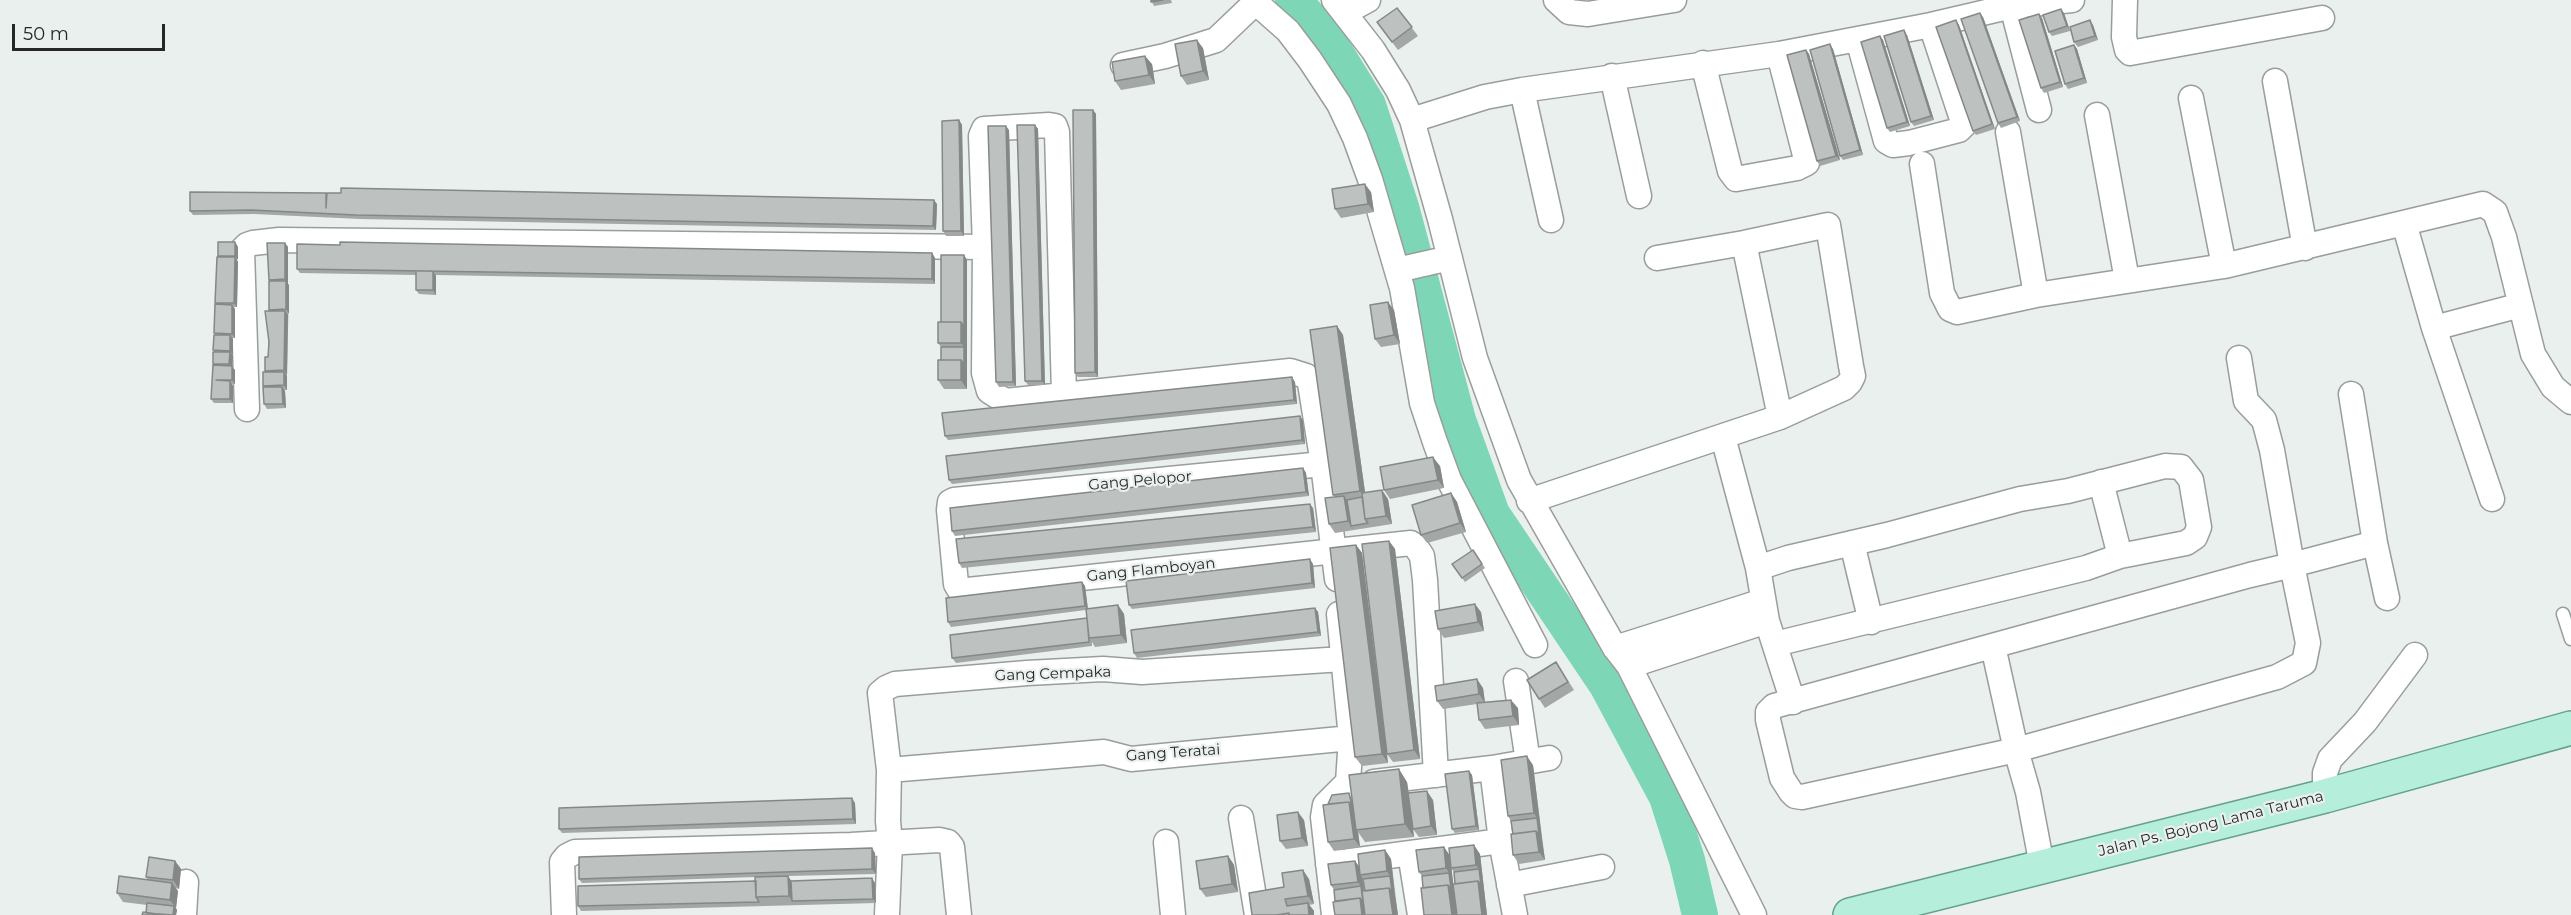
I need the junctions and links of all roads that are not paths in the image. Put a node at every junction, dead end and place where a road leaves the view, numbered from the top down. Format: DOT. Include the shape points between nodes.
graph roads {
  1 [pos="1368,0"];
  2 [pos="1556,0"];
  3 [pos="1674,0"];
  4 [pos="2072,0"];
  5 [pos="2124,0"];
  6 [pos="1256,1"];
  7 [pos="2012,6"];
  8 [pos="1339,7"];
  9 [pos="2322,18"];
  10 [pos="1931,25"];
  11 [pos="1858,39"];
  12 [pos="1779,54"];
  13 [pos="1703,63"];
  14 [pos="1123,65"];
  15 [pos="1612,76"];
  16 [pos="2275,81"];
  17 [pos="1522,90"];
  18 [pos="2191,98"];
  19 [pos="2039,110"];
  20 [pos="2097,115"];
  21 [pos="1412,120"];
  22 [pos="2008,132"];
  23 [pos="1922,164"];
  24 [pos="1639,196"];
  25 [pos="1551,220"];
  26 [pos="2404,223"];
  27 [pos="1744,243"];
  28 [pos="985,247"];
  29 [pos="2305,248"];
  30 [pos="1657,258"];
  31 [pos="1442,260"];
  32 [pos="2224,266"];
  33 [pos="1401,269"];
  34 [pos="2127,280"];
  35 [pos="2036,295"];
  36 [pos="2522,305"];
  37 [pos="2434,328"];
  38 [pos="2239,358"];
  39 [pos="2351,394"];
  40 [pos="1064,395"];
  41 [pos="2571,402"];
  42 [pos="247,410"];
  43 [pos="1780,417"];
  44 [pos="1723,437"];
  45 [pos="1323,464"];
  46 [pos="2101,482"];
  47 [pos="2492,499"];
  48 [pos="1529,501"];
  49 [pos="1852,543"];
  50 [pos="2375,543"];
  51 [pos="1335,550"];
  52 [pos="2120,556"];
  53 [pos="2292,565"];
  54 [pos="1758,568"];
  55 [pos="968,590"];
  56 [pos="2387,598"];
  57 [pos="1765,611"];
  58 [pos="2563,614"];
  59 [pos="1871,622"];
  60 [pos="2571,639"];
  61 [pos="1775,644"];
  62 [pos="1536,645"];
  63 [pos="1993,646"];
  64 [pos="2415,655"];
  65 [pos="1622,657"];
  66 [pos="1343,659"];
  67 [pos="1516,681"];
  68 [pos="1792,702"];
  69 [pos="2571,728"];
  70 [pos="1351,738"];
  71 [pos="2016,750"];
  72 [pos="1492,768"];
  73 [pos="889,770"];
  74 [pos="1436,775"];
  75 [pos="1348,783"];
  76 [pos="2325,796"];
  77 [pos="1240,818"];
  78 [pos="1501,841"];
  79 [pos="1166,842"];
  80 [pos="890,843"];
  81 [pos="1410,853"];
  82 [pos="1328,864"];
  83 [pos="2043,866"];
  84 [pos="1602,867"];
  85 [pos="186,882"];
  86 [pos="1509,885"];
  87 [pos="184,915"];
  88 [pos="564,915"];
  89 [pos="887,915"];
  90 [pos="959,915"];
  91 [pos="1173,915"];
  92 [pos="1257,915"];
  93 [pos="1334,915"];
  94 [pos="1420,915"];
  95 [pos="1515,915"];
  96 [pos="1754,915"];
  97 [pos="1850,915"];
  1 -- 8 [label="street"];
  2 -- 3 [label="street" via="1569,12 1588,14"];
  4 -- 7 [label="street"];
  5 -- 9 [label="street" via="2124,37 2130,53"];
  6 -- 14 [label="street" via="1216,40"];
  6 -- 33 [label="street" via="1288,32 1339,104"];
  7 -- 10 [label="street"];
  7 -- 19 [label="street"];
  8 -- 21 [label="street" via="1373,50"];
  10 -- 11 [label="street"];
  10 -- 11 [label="street" via="1964,125 1959,130 1908,143 1893,145 1886,141"];
  11 -- 12 [label="street"];
  12 -- 13 [label="street"];
  12 -- 13 [label="street" via="1807,164 1736,179 1730,171"];
  13 -- 15 [label="street"];
  15 -- 17 [label="street"];
  15 -- 24 [label="street"];
  16 -- 29 [label="street"];
  17 -- 21 [label="street"];
  17 -- 25 [label="street"];
  18 -- 32 [label="street"];
  20 -- 34 [label="street"];
  21 -- 31 [label="street"];
  22 -- 35 [label="street"];
  23 -- 35 [label="street" via="1942,293 1950,309 1958,312"];
  26 -- 29 [label="street"];
  26 -- 36 [label="street" via="2482,204 2489,207 2495,212 2504,237"];
  26 -- 37 [label="street"];
  27 -- 30 [label="street"];
  27 -- 43 [label="street"];
  27 -- 43 [label="street" via="1829,226 1852,376 1844,388"];
  28 -- 40 [label="street" via="984,373 989,391 1005,401"];
  28 -- 40 [label="street" via="981,162 984,129 1054,126 1058,144"];
  28 -- 42 [label="street" via="279,240 253,243 242,250"];
  29 -- 32 [label="street"];
  31 -- 33 [label="street"];
  31 -- 48 [label="street"];
  32 -- 34 [label="street"];
  33 -- 62 [label="street" via="1422,403 1449,480"];
  34 -- 35 [label="street"];
  36 -- 37 [label="street"];
  36 -- 41 [label="street" via="2533,354 2553,387"];
  37 -- 47 [label="street"];
  38 -- 53 [label="street" via="2246,401 2264,420 2272,450"];
  39 -- 50 [label="street"];
  40 -- 45 [label="street" via="1290,371 1306,376 1311,383"];
  43 -- 44 [label="street"];
  44 -- 48 [label="street"];
  44 -- 54 [label="street"];
  45 -- 51 [label="street"];
  45 -- 55 [label="street, Gang Pelopor" via="957,499 951,502 950,510 956,584 959,589"];
  46 -- 49 [label="street"];
  46 -- 52 [label="street"];
  46 -- 52 [label="street" via="2175,465 2191,480 2199,527 2195,537 2186,543"];
  48 -- 65 [label="street"];
  49 -- 54 [label="street"];
  49 -- 59 [label="street"];
  50 -- 53 [label="street"];
  50 -- 56 [label="street"];
  51 -- 55 [label="street, Gang Flamboyan"];
  51 -- 66 [label="street"];
  51 -- 74 [label="street, Gang Flamboyan" via="1411,543 1422,556"];
  52 -- 59 [label="street"];
  53 -- 63 [label="street"];
  53 -- 71 [label="street" via="2308,643 2307,657 2297,669"];
  54 -- 57 [label="street"];
  57 -- 61 [label="street"];
  57 -- 65 [label="street"];
  58 -- 60 [label="lane"];
  59 -- 61 [label="street"];
  61 -- 68 [label="street"];
  63 -- 68 [label="street"];
  63 -- 71 [label="street"];
  64 -- 76 [label="street" via="2365,722 2330,759 2325,773"];
  65 -- 96 [label="street"];
  66 -- 70 [label="street"];
  66 -- 73 [label="street, Gang Cempaka" via="1142,672 1092,669 894,684 880,693"];
  67 -- 72 [label="street" via="1538,760"];
  68 -- 71 [label="street" via="1770,709 1768,720 1782,778 1796,796"];
  69 -- 76 [label="main road, Jalan Ps. Bojong Lama Taruma"];
  70 -- 73 [label="street, Gang Teratai" via="1131,759 1104,752"];
  70 -- 75 [label="street"];
  71 -- 83 [label="street"];
  72 -- 74 [label="street"];
  72 -- 78 [label="street"];
  73 -- 80 [label="street"];
  74 -- 75 [label="street"];
  75 -- 82 [label="street" via="1325,805"];
  76 -- 83 [label="main road, Jalan Ps. Bojong Lama Taruma"];
  77 -- 92 [label="street"];
  78 -- 81 [label="street"];
  78 -- 86 [label="street"];
  79 -- 91 [label="street"];
  80 -- 88 [label="street" via="575,852 562,862"];
  80 -- 89 [label="street"];
  80 -- 90 [label="street" via="948,842 952,847"];
  81 -- 82 [label="street"];
  81 -- 94 [label="street"];
  82 -- 93 [label="street"];
  83 -- 97 [label="main road, Jalan Ps. Bojong Lama Taruma"];
  84 -- 86 [label="street"];
  85 -- 87 [label="street"];
  86 -- 95 [label="street"];
}
